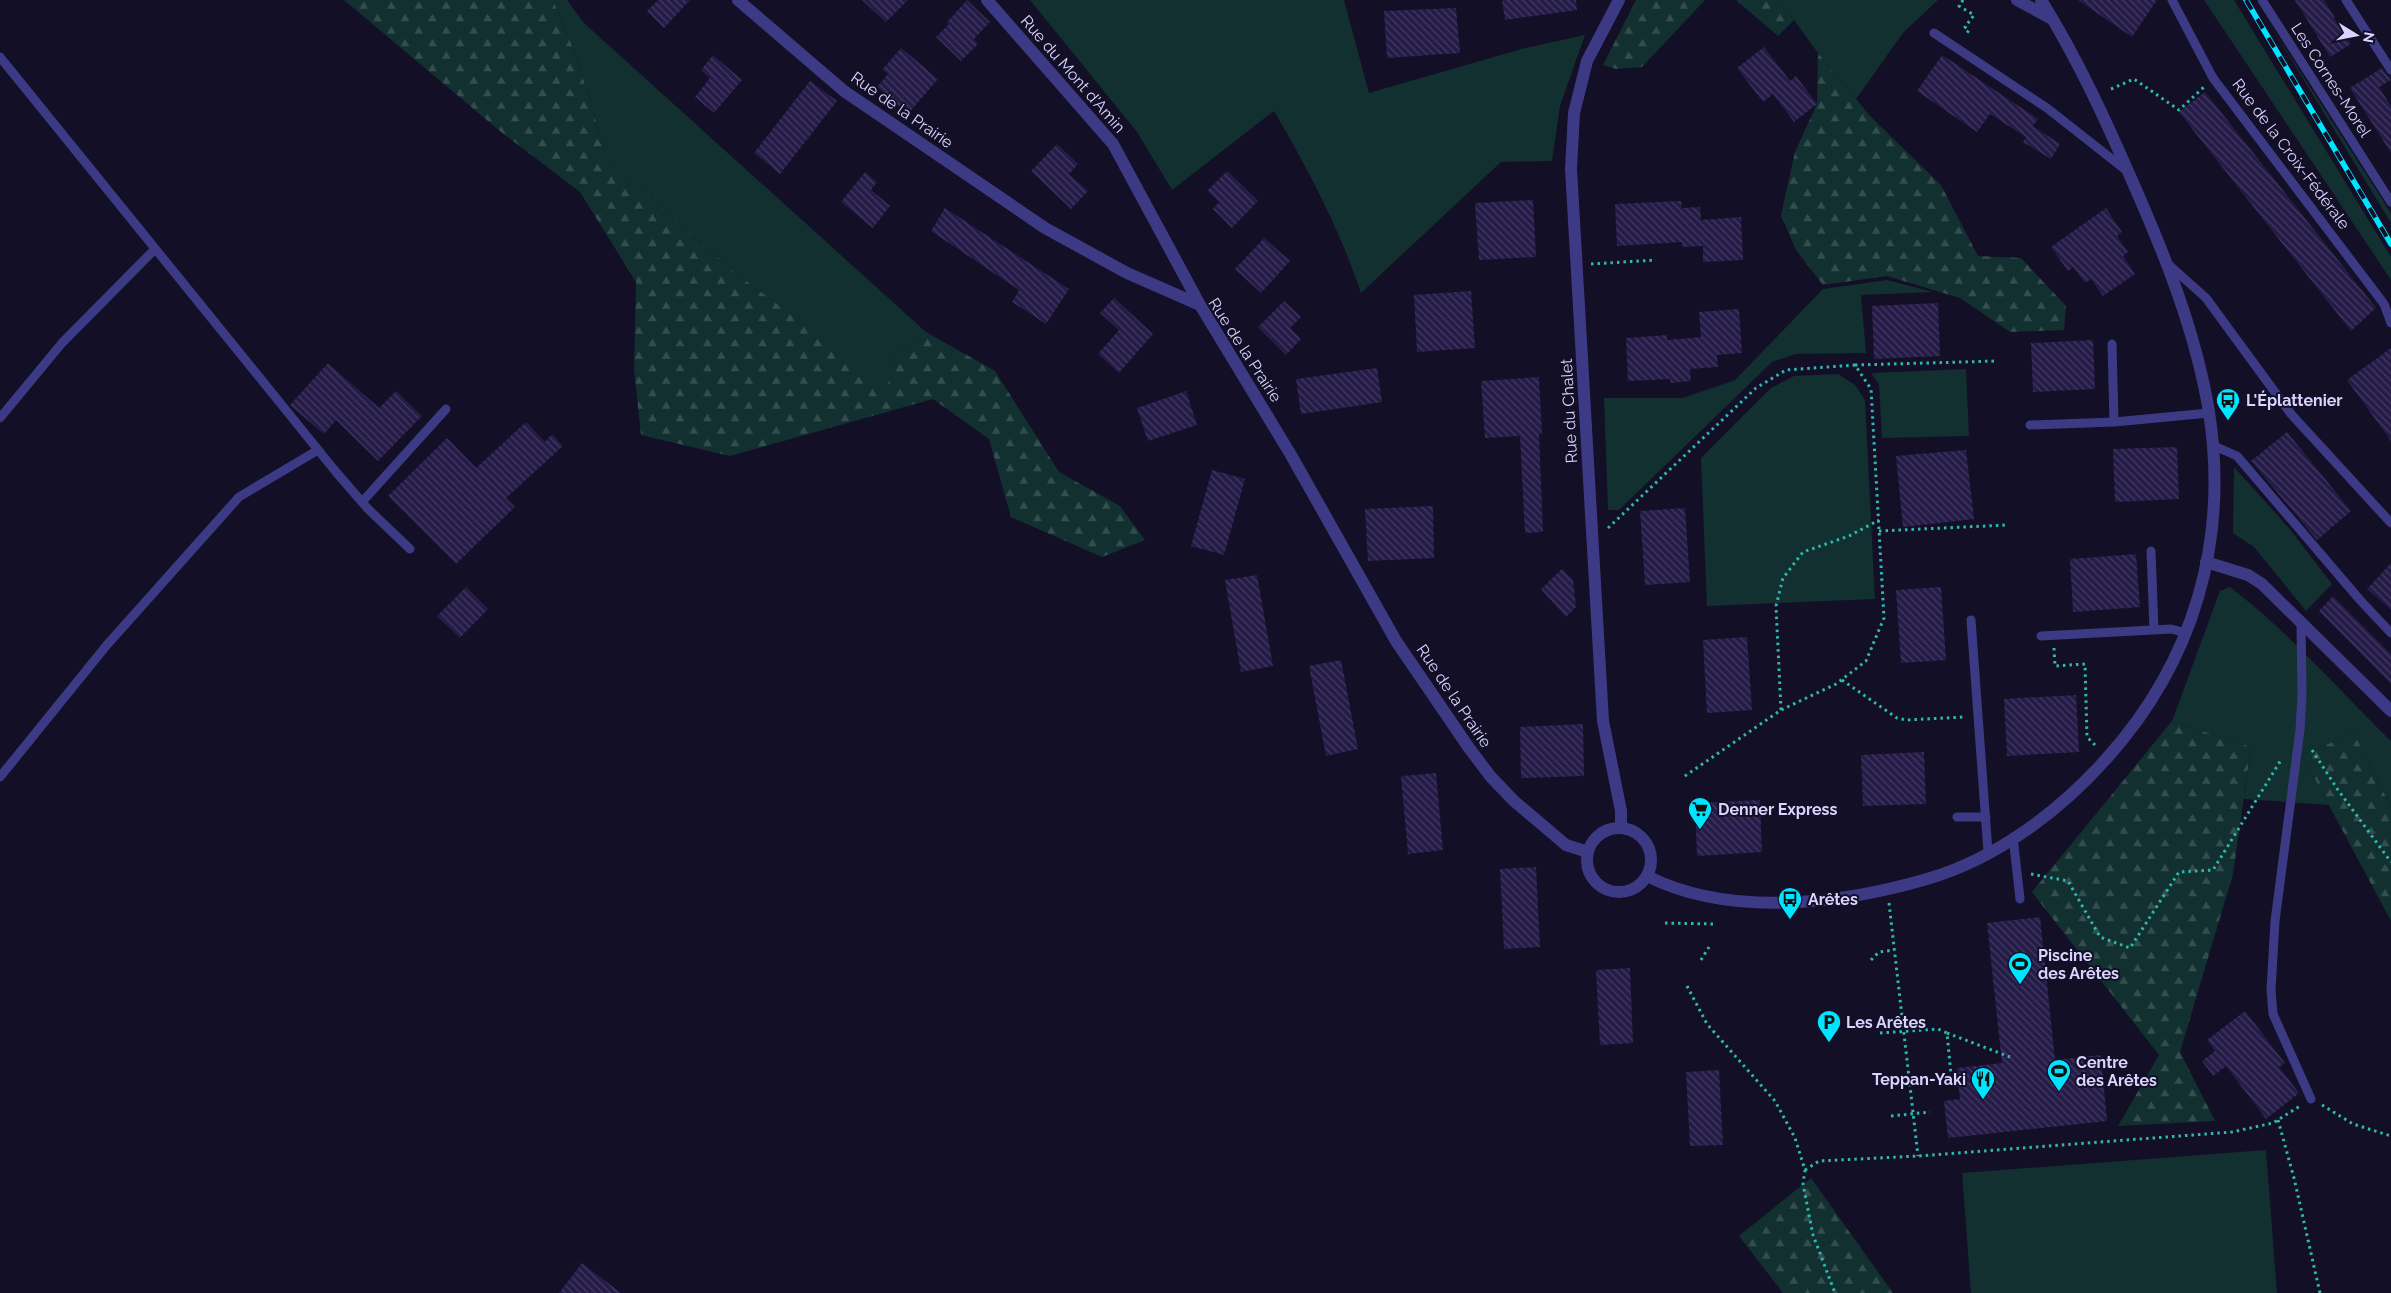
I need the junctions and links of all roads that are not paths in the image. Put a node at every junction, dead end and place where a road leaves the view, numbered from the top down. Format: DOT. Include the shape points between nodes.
graph roads {
  1 [pos="738,0"];
  2 [pos="987,0"];
  3 [pos="1619,0"];
  4 [pos="2018,0"];
  5 [pos="2042,0"];
  6 [pos="2172,0"];
  7 [pos="2262,0"];
  8 [pos="2346,0"];
  9 [pos="2054,20"];
  10 [pos="1934,33"];
  11 [pos="0,57"];
  12 [pos="2391,70"];
  13 [pos="2128,172"];
  14 [pos="2391,202"];
  15 [pos="155,249"];
  16 [pos="2168,264"];
  17 [pos="1200,305"];
  18 [pos="2391,323"];
  19 [pos="2112,344"];
  20 [pos="446,409"];
  21 [pos="2209,414"];
  22 [pos="0,418"];
  23 [pos="2114,422"];
  24 [pos="2030,425"];
  25 [pos="2212,445"];
  26 [pos="318,450"];
  27 [pos="362,502"];
  28 [pos="2391,523"];
  29 [pos="410,549"];
  30 [pos="2151,550"];
  31 [pos="2206,562"];
  32 [pos="1971,620"];
  33 [pos="2301,623"];
  34 [pos="2154,630"];
  35 [pos="2391,633"];
  36 [pos="2187,634"];
  37 [pos="2041,636"];
  38 [pos="2391,712"];
  39 [pos="0,777"];
  40 [pos="1957,817"];
  41 [pos="1986,817"];
  42 [pos="1621,828"];
  43 [pos="2013,837"];
  44 [pos="1588,852"];
  45 [pos="1988,852"];
  46 [pos="1646,876"];
  47 [pos="2020,899"];
  48 [pos="2311,1099"];
  1 -- 17 [label="street, Rue de la Prairie" via="844,91 1045,228 1127,273"];
  2 -- 17 [label="street, Rue du Mont d'Amin" via="1112,144"];
  3 -- 42 [label="street, Rue du Chalet" via="1588,61 1574,112 1571,169 1603,721 1621,811"];
  4 -- 9 [label="street"];
  5 -- 9 [label="street"];
  6 -- 18 [label="lane, Rue de la Croix-Fédérale" via="2213,78 2384,304"];
  7 -- 14 [label="lane, Les Cornes-Morel"];
  8 -- 12 [label="lane"];
  9 -- 13 [label="street" via="2091,88"];
  10 -- 13 [label="lane" via="2047,108"];
  11 -- 15 [label="lane"];
  13 -- 16 [label="street"];
  15 -- 22 [label="lane" via="62,343"];
  15 -- 26 [label="lane"];
  16 -- 21 [label="street" via="2193,342"];
  16 -- 28 [label="lane" via="2206,298 2291,414"];
  17 -- 44 [label="street, Rue de la Prairie" via="1291,455 1396,640 1469,748 1514,801 1566,845"];
  19 -- 23 [label="lane"];
  20 -- 27 [label="lane"];
  21 -- 23 [label="lane"];
  21 -- 25 [label="street"];
  23 -- 24 [label="lane"];
  25 -- 31 [label="street" via="2213,505"];
  25 -- 35 [label="lane" via="2237,456"];
  26 -- 27 [label="lane"];
  26 -- 39 [label="lane" via="239,497 106,646"];
  27 -- 29 [label="lane"];
  30 -- 34 [label="lane"];
  31 -- 33 [label="street" via="2248,575 2262,584"];
  31 -- 36 [label="street"];
  32 -- 41 [label="lane"];
  33 -- 38 [label="street"];
  33 -- 48 [label="lane" via="2300,730 2275,922 2270,990 2273,1014"];
  34 -- 36 [label="lane"];
  34 -- 37 [label="lane"];
  36 -- 43 [label="street" via="2167,676 2123,740 2085,783 2045,818"];
  40 -- 41 [label="lane"];
  41 -- 45 [label="lane"];
  42 -- 44 [label="street" via="1600,834"];
  42 -- 46 [label="street" via="1641,837 1647,845 1650,866"];
  43 -- 45 [label="street"];
  43 -- 47 [label="lane"];
  44 -- 46 [label="street" via="1588,868 1605,889 1624,892 1641,883"];
  45 -- 46 [label="street" via="1940,875 1888,891 1811,902 1733,900 1670,886"];
}
